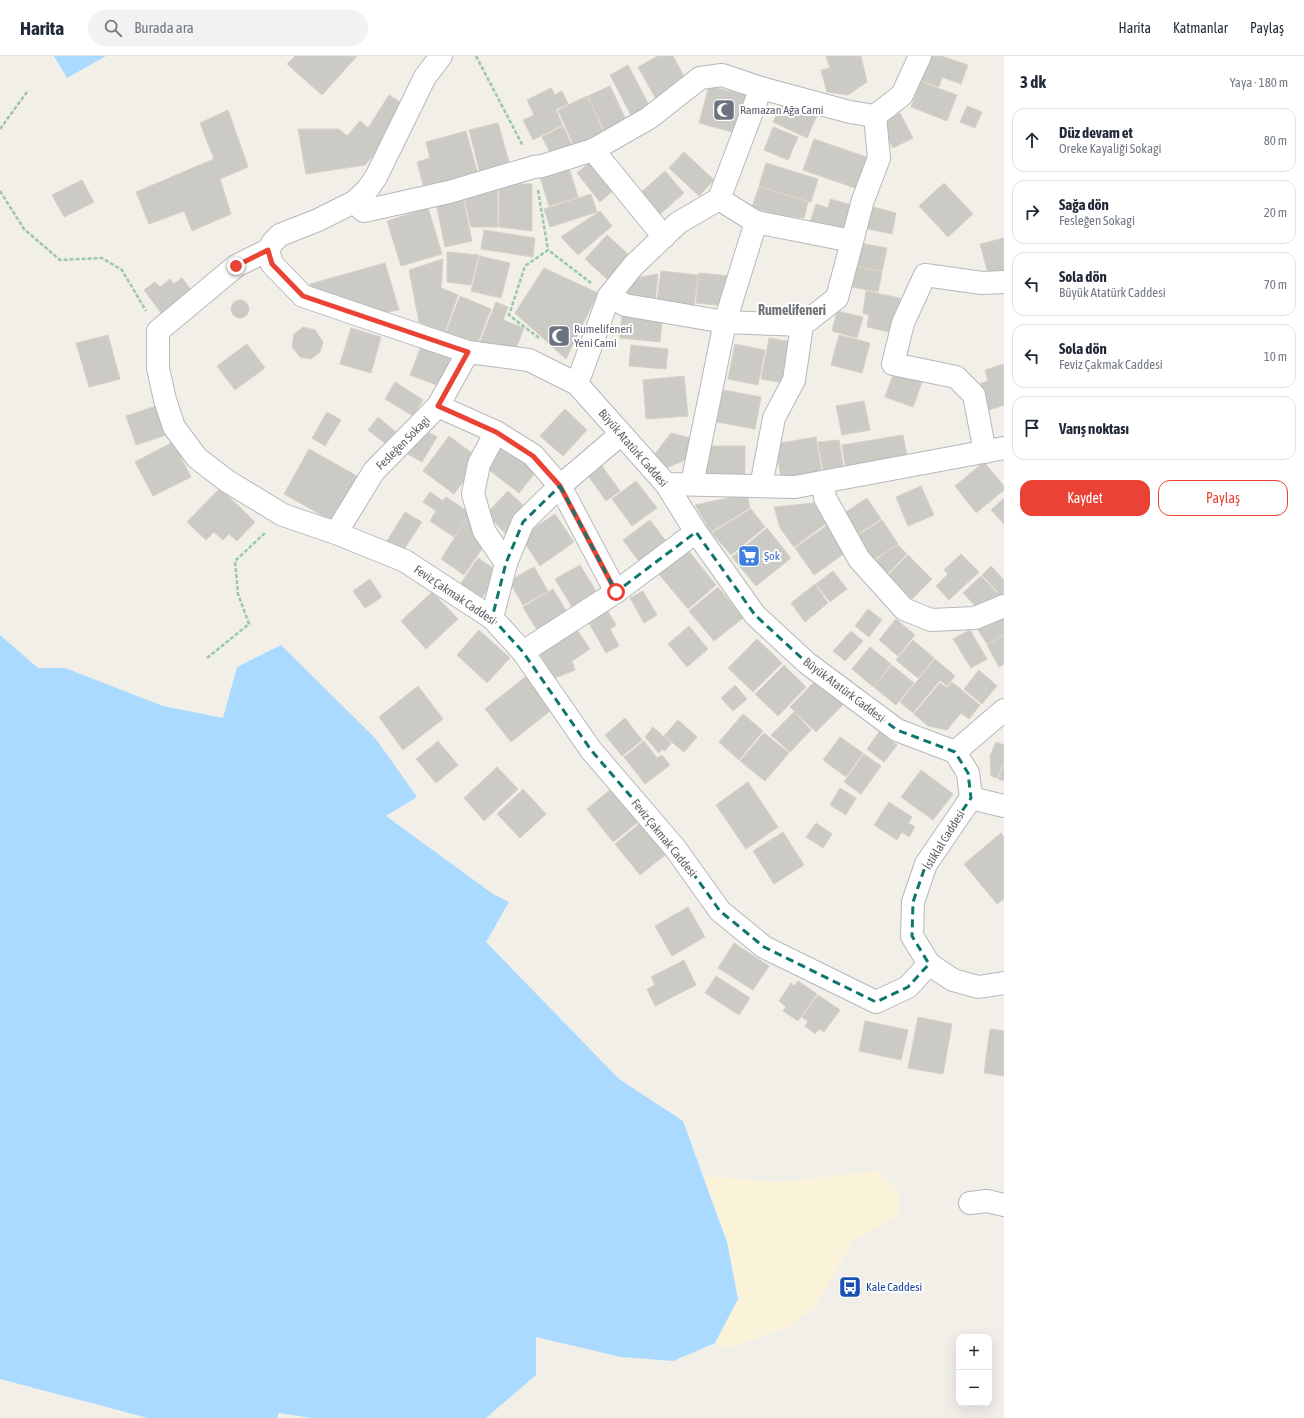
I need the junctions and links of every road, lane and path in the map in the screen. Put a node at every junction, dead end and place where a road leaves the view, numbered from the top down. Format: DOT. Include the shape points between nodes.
graph roads {
  1 [pos="441,56"];
  2 [pos="920,56"];
  3 [pos="761,88"];
  4 [pos="27,92"];
  5 [pos="875,116"];
  6 [pos="0,129"];
  7 [pos="593,150"];
  8 [pos="0,191"];
  9 [pos="719,199"];
  10 [pos="354,202"];
  11 [pos="756,222"];
  12 [pos="664,237"];
  13 [pos="852,241"];
  14 [pos="274,243"];
  15 [pos="1004,282"];
  16 [pos="609,296"];
  17 [pos="726,322"];
  18 [pos="802,325"];
  19 [pos="158,331"];
  20 [pos="468,352"];
  21 [pos="529,360"];
  22 [pos="577,384"];
  23 [pos="438,406"];
  24 [pos="496,432"];
  25 [pos="621,434"];
  26 [pos="994,450"];
  27 [pos="823,482"];
  28 [pos="666,484"];
  29 [pos="692,484"];
  30 [pos="560,486"];
  31 [pos="761,486"];
  32 [pos="284,515"];
  33 [pos="696,532"];
  34 [pos="336,533"];
  35 [pos="506,563"];
  36 [pos="616,592"];
  37 [pos="1004,606"];
  38 [pos="492,618"];
  39 [pos="523,652"];
  40 [pos="207,658"];
  41 [pos="1004,710"];
  42 [pos="955,752"];
  43 [pos="971,798"];
  44 [pos="1004,806"];
  45 [pos="929,964"];
  46 [pos="1004,983"];
  47 [pos="970,1203"];
  48 [pos="1004,1205"];
  1 -- 10 [label="street" via="425,77 376,177"];
  2 -- 5 [label="street" via="902,95"];
  3 -- 5 [label="street" via="850,112"];
  3 -- 7 [label="street" via="722,75 700,78 649,118"];
  3 -- 9 [label="street"];
  4 -- 6 [label="path"];
  5 -- 13 [label="street" via="879,158 863,200"];
  7 -- 10 [label="street" via="450,192 364,211"];
  7 -- 12 [label="street"];
  8 -- 19 [label="path" via="24,229 60,260 102,258 122,270"];
  9 -- 11 [label="street"];
  9 -- 12 [label="street" via="678,223"];
  10 -- 14 [label="street"];
  11 -- 13 [label="street"];
  11 -- 17 [label="street"];
  12 -- 16 [label="street" via="633,266"];
  13 -- 18 [label="street" via="837,298"];
  14 -- 19 [label="street" via="236,266"];
  14 -- 20 [label="street, Büyük Atatürk Caddesi" via="272,264 303,296"];
  15 -- 26 [label="street" via="982,283 925,275 903,323 893,364 956,377 974,395"];
  16 -- 17 [label="street" via="625,305"];
  16 -- 21 [label="path" via="548,250 525,266 509,315 539,338"];
  16 -- 22 [label="street"];
  17 -- 18 [label="street"];
  17 -- 29 [label="street"];
  18 -- 31 [label="street" via="794,380 774,418"];
  19 -- 32 [label="street, Feviz Çakmak Caddesi" via="158,368 174,427 197,458 227,481"];
  20 -- 21 [label="street, Büyük Atatürk Caddesi"];
  20 -- 23 [label="street, Fesleğen Sokagi"];
  21 -- 22 [label="street, Büyük Atatürk Caddesi"];
  22 -- 25 [label="street, Büyük Atatürk Caddesi"];
  23 -- 24 [label="street"];
  23 -- 34 [label="street, Fesleğen Sokagi" via="374,471"];
  24 -- 30 [label="street" via="533,456"];
  24 -- 35 [label="street" via="479,464 473,494 484,531"];
  25 -- 28 [label="street, Büyük Atatürk Caddesi"];
  25 -- 30 [label="street"];
  26 -- 27 [label="street"];
  27 -- 31 [label="street" via="795,487"];
  27 -- 37 [label="street" via="825,498 859,559 904,609 930,620 975,618"];
  28 -- 29 [label="street"];
  28 -- 33 [label="street, Büyük Atatürk Caddesi"];
  29 -- 31 [label="street"];
  30 -- 35 [label="street" via="523,522"];
  30 -- 36 [label="street"];
  32 -- 34 [label="street, Feviz Çakmak Caddesi"];
  32 -- 40 [label="path" via="235,561 238,594 249,624"];
  33 -- 36 [label="street"];
  33 -- 42 [label="street, Büyük Atatürk Caddesi" via="754,615 807,663 897,730"];
  34 -- 38 [label="street, Feviz Çakmak Caddesi" via="405,561"];
  35 -- 38 [label="street"];
  36 -- 39 [label="street"];
  38 -- 39 [label="street, Feviz Çakmak Caddesi"];
  39 -- 45 [label="street, Feviz Çakmak Caddesi" via="591,750 675,848 720,911 764,947 876,1002 908,987"];
  41 -- 42 [label="street"];
  42 -- 43 [label="street" via="968,773"];
  43 -- 44 [label="street"];
  43 -- 45 [label="street, İstiklal Caddesi" via="926,864 913,902 912,936"];
  45 -- 46 [label="street, İstiklal Caddesi" via="953,980 978,987"];
  47 -- 48 [label="street" via="987,1201"];
}
